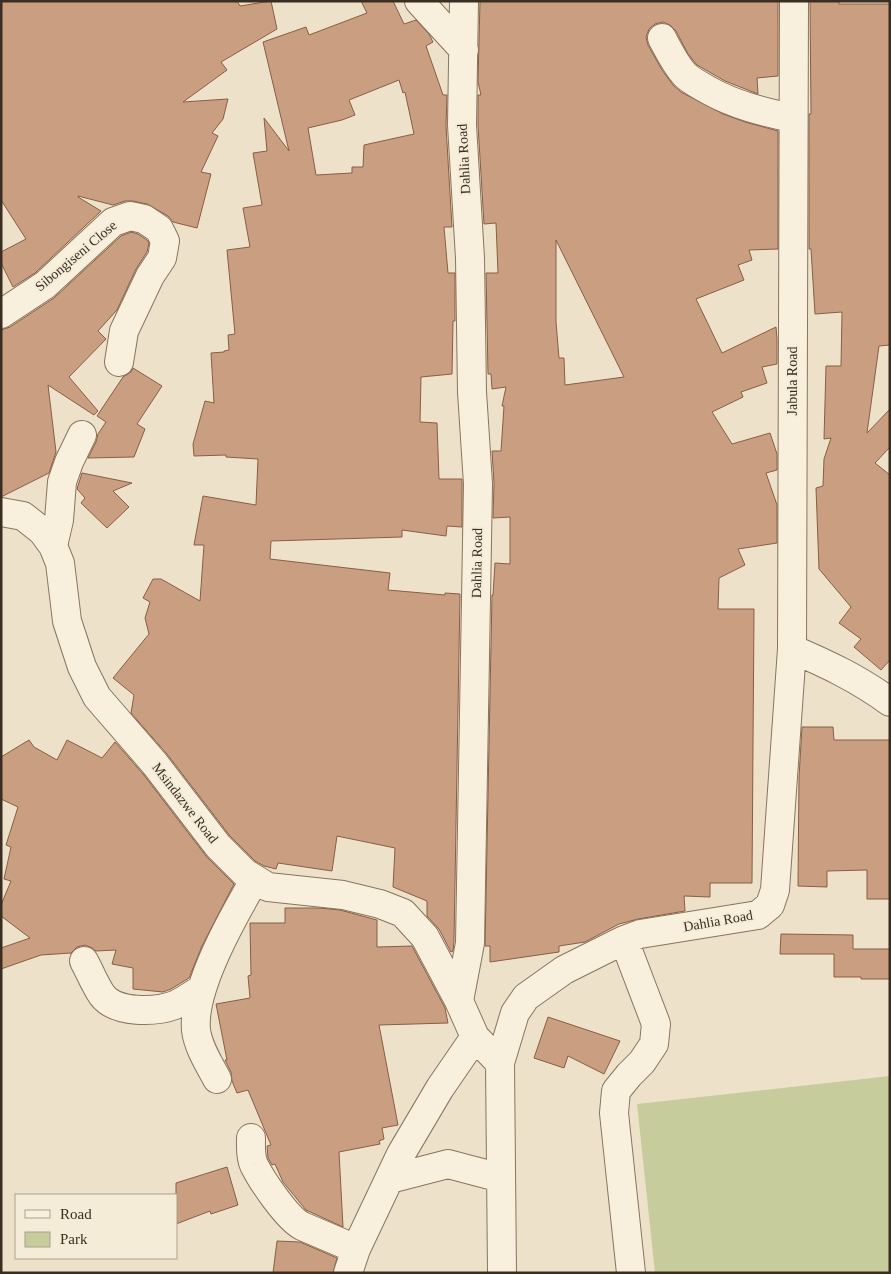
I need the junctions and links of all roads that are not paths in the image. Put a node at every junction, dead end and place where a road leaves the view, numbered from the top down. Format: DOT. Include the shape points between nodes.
graph roads {
  1 [pos="419,1"];
  2 [pos="464,1"];
  3 [pos="794,1"];
  4 [pos="662,38"];
  5 [pos="464,50"];
  6 [pos="793,118"];
  7 [pos="1,314"];
  8 [pos="119,362"];
  9 [pos="82,435"];
  10 [pos="1,512"];
  11 [pos="53,546"];
  12 [pos="792,649"];
  13 [pos="890,702"];
  14 [pos="255,879"];
  15 [pos="624,940"];
  16 [pos="84,961"];
  17 [pos="202,989"];
  18 [pos="460,1000"];
  19 [pos="475,1037"];
  20 [pos="500,1063"];
  21 [pos="217,1079"];
  22 [pos="251,1138"];
  23 [pos="501,1178"];
  24 [pos="390,1179"];
  25 [pos="352,1261"];
  26 [pos="502,1273"];
  27 [pos="631,1273"];
  1 -- 5 [label="street"];
  2 -- 5 [label="street, Dahlia Road"];
  3 -- 6 [label="street, Jabula Road"];
  4 -- 6 [label="street" via="678,65 697,84 739,105"];
  5 -- 18 [label="street, Dahlia Road" via="462,125 478,484 470,943"];
  6 -- 12 [label="street, Jabula Road"];
  7 -- 8 [label="street, Sibongiseni Close" via="45,285 113,222 130,216 144,219 159,229 165,241 162,258 142,291 124,331"];
  9 -- 11 [label="street" via="62,482"];
  10 -- 11 [label="street, Msindazwe Road" via="23,516 42,531"];
  11 -- 14 [label="street, Msindazwe Road" via="60,563 67,621 82,667 97,697 155,764 218,846"];
  12 -- 13 [label="street" via="868,685"];
  12 -- 15 [label="street, Dahlia Road" via="775,890 770,904 758,914 640,934"];
  14 -- 17 [label="street" via="230,921"];
  14 -- 18 [label="street, Msindazwe Road" via="268,887 343,895 404,913 425,937"];
  15 -- 20 [label="street, Dahlia Road" via="564,970 526,997 515,1012"];
  15 -- 27 [label="street" via="656,1024 654,1044 616,1091 614,1113"];
  16 -- 17 [label="street" via="103,996 114,1005 130,1009 154,1010 176,1005"];
  17 -- 21 [label="street" via="196,1031"];
  18 -- 19 [label="street"];
  19 -- 20 [label="street"];
  19 -- 24 [label="street" via="440,1088"];
  20 -- 23 [label="street, Dahlia Road"];
  22 -- 25 [label="street" via="250,1154 254,1165 288,1215"];
  23 -- 24 [label="street" via="448,1164"];
  23 -- 26 [label="street, Dahlia Road"];
  24 -- 25 [label="street"];
}
